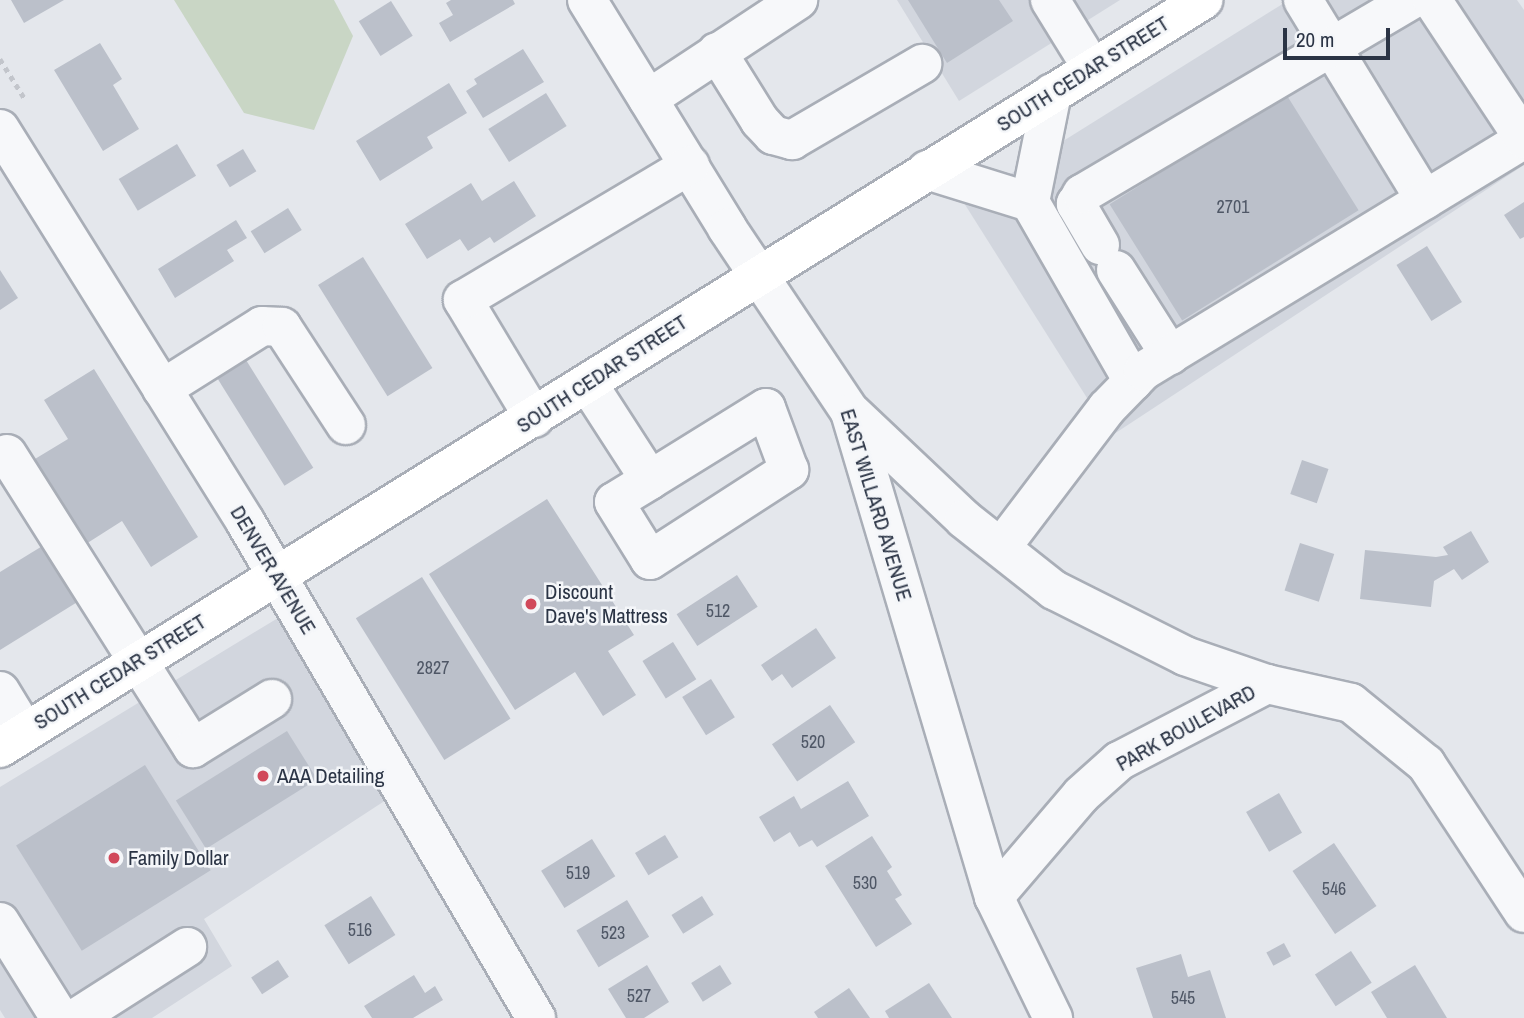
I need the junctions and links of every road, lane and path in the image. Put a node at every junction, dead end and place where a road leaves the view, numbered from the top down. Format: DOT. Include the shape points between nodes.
graph roads {
  1 [pos="587,0"];
  2 [pos="798,0"];
  3 [pos="1050,0"];
  4 [pos="1203,0"];
  5 [pos="1303,0"];
  6 [pos="1411,0"];
  7 [pos="1432,0"];
  8 [pos="1329,44"];
  9 [pos="717,52"];
  10 [pos="922,64"];
  11 [pos="1092,68"];
  12 [pos="1052,93"];
  13 [pos="648,99"];
  14 [pos="0,129"];
  15 [pos="690,166"];
  16 [pos="928,170"];
  17 [pos="1425,200"];
  18 [pos="1030,202"];
  19 [pos="761,272"];
  20 [pos="1170,355"];
  21 [pos="1133,381"];
  22 [pos="588,384"];
  23 [pos="162,388"];
  24 [pos="850,412"];
  25 [pos="534,418"];
  26 [pos="346,425"];
  27 [pos="7,454"];
  28 [pos="650,480"];
  29 [pos="1003,545"];
  30 [pos="276,575"];
  31 [pos="137,662"];
  32 [pos="1267,684"];
  33 [pos="0,691"];
  34 [pos="272,699"];
  35 [pos="13,740"];
  36 [pos="994,897"];
  37 [pos="1524,913"];
  38 [pos="0,922"];
  39 [pos="187,947"];
  40 [pos="60,1018"];
  41 [pos="76,1018"];
  42 [pos="536,1018"];
  43 [pos="1053,1018"];
  1 -- 13 [label="street, EAST WILLARD AVENUE"];
  2 -- 9 [label="street"];
  3 -- 11 [label="street"];
  4 -- 11 [label="main road, SOUTH CEDAR STREET"];
  5 -- 8 [label="street"];
  6 -- 8 [label="street"];
  7 -- 17 [label="street" via="1524,139"];
  8 -- 17 [label="street"];
  8 -- 20 [label="street" via="1083,194 1076,204"];
  9 -- 10 [label="street" via="760,121 773,135 792,140"];
  9 -- 13 [label="street"];
  11 -- 12 [label="main road, SOUTH CEDAR STREET"];
  12 -- 16 [label="main road, SOUTH CEDAR STREET"];
  12 -- 18 [label="street"];
  13 -- 15 [label="street, EAST WILLARD AVENUE"];
  14 -- 23 [label="street, DENVER AVENUE"];
  15 -- 19 [label="street, EAST WILLARD AVENUE"];
  15 -- 25 [label="street" via="463,300"];
  16 -- 18 [label="street"];
  16 -- 19 [label="main road, SOUTH CEDAR STREET"];
  17 -- 20 [label="street"];
  18 -- 21 [label="street"];
  19 -- 22 [label="main road, SOUTH CEDAR STREET"];
  19 -- 24 [label="street, EAST WILLARD AVENUE"];
  20 -- 21 [label="street"];
  21 -- 29 [label="street"];
  22 -- 25 [label="main road, SOUTH CEDAR STREET"];
  22 -- 28 [label="street"];
  23 -- 26 [label="street" via="262,326 282,327"];
  23 -- 30 [label="street, DENVER AVENUE"];
  24 -- 29 [label="street" via="964,519"];
  24 -- 36 [label="street, EAST WILLARD AVENUE"];
  25 -- 30 [label="main road, SOUTH CEDAR STREET"];
  27 -- 31 [label="street"];
  29 -- 32 [label="street" via="1054,590 1185,656"];
  30 -- 31 [label="main road, SOUTH CEDAR STREET"];
  30 -- 42 [label="street, DENVER AVENUE"];
  31 -- 34 [label="street" via="193,748"];
  31 -- 35 [label="main road, SOUTH CEDAR STREET"];
  32 -- 36 [label="street, PARK BOULEVARD" via="1119,761 1081,795"];
  32 -- 37 [label="street" via="1351,703 1426,764"];
  33 -- 35 [label="street"];
  36 -- 43 [label="street, EAST WILLARD AVENUE"];
  38 -- 40 [label="street"];
  39 -- 41 [label="street"];
}
